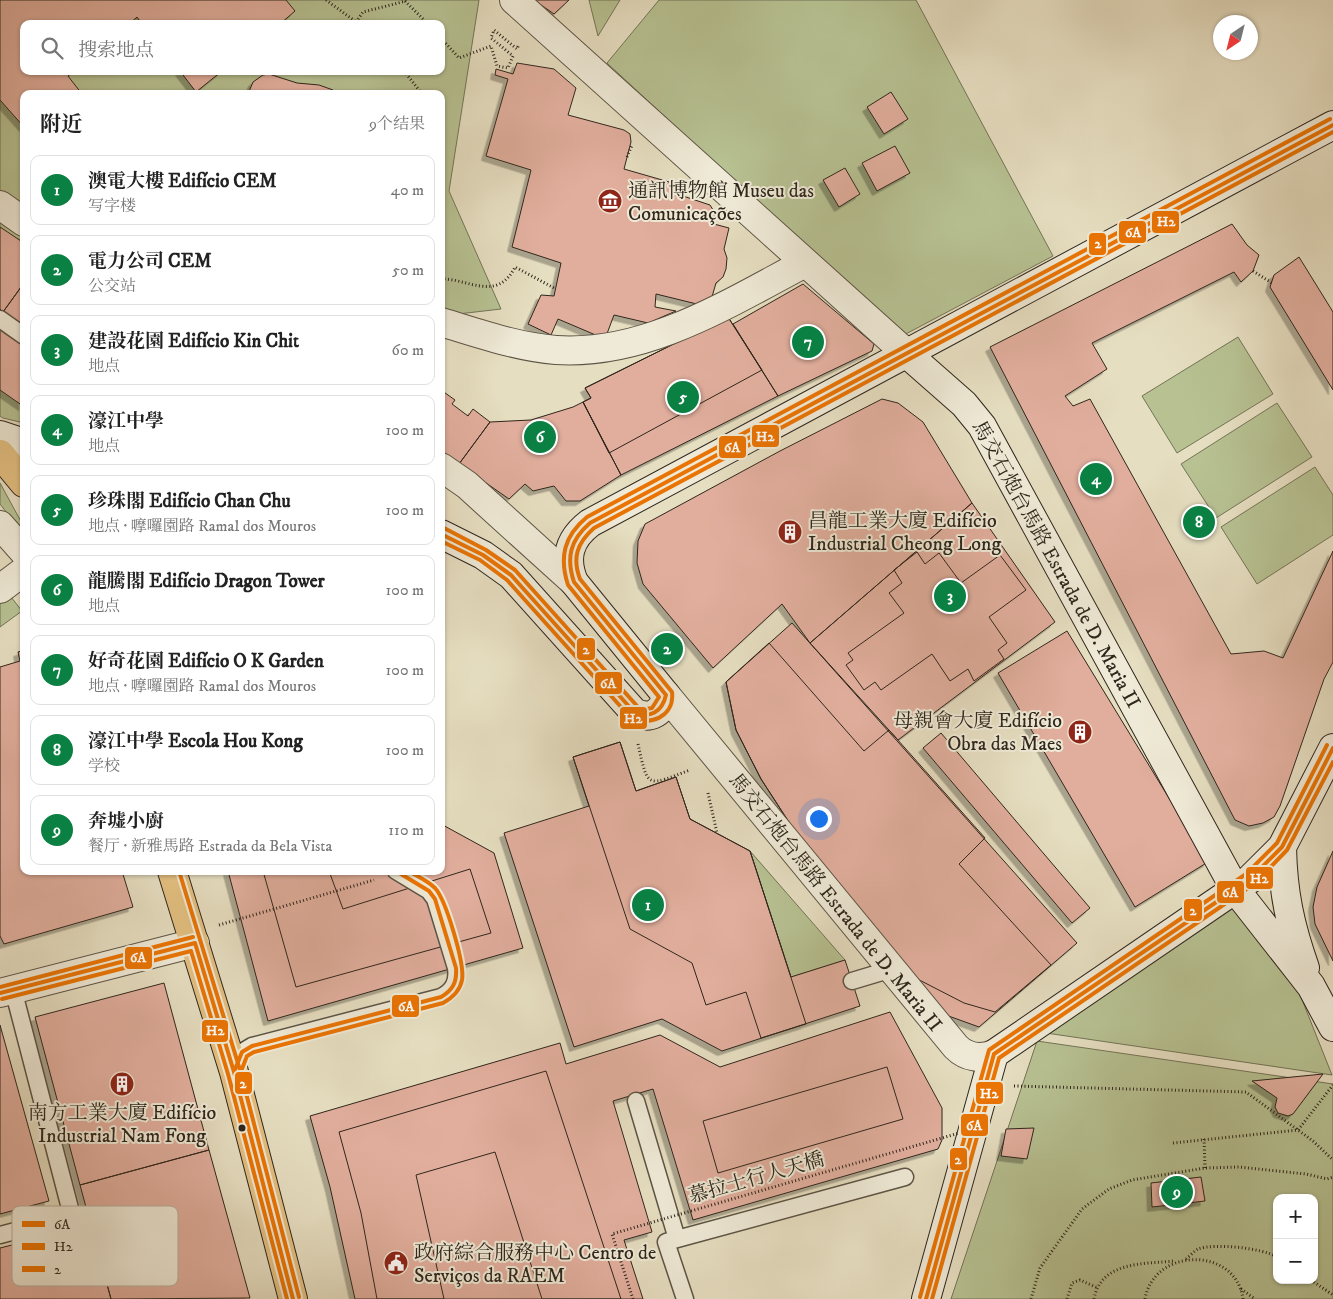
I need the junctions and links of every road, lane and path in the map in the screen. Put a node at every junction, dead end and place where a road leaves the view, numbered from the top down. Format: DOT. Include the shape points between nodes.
graph roads {
  1 [pos="326,0"];
  2 [pos="514,0"];
  3 [pos="405,1"];
  4 [pos="353,20"];
  5 [pos="359,20"];
  6 [pos="424,20"];
  7 [pos="515,38"];
  8 [pos="445,42"];
  9 [pos="407,75"];
  10 [pos="419,90"];
  11 [pos="1333,125"];
  12 [pos="0,205"];
  13 [pos="20,219"];
  14 [pos="805,263"];
  15 [pos="1253,271"];
  16 [pos="445,280"];
  17 [pos="1272,283"];
  18 [pos="556,289"];
  19 [pos="0,319"];
  20 [pos="445,323"];
  21 [pos="20,333"];
  22 [pos="906,353"];
  23 [pos="0,435"];
  24 [pos="20,442"];
  25 [pos="0,454"];
  26 [pos="445,470"];
  27 [pos="20,478"];
  28 [pos="0,525"];
  29 [pos="445,536"];
  30 [pos="20,548"];
  31 [pos="20,574"];
  32 [pos="574,582"];
  33 [pos="0,589"];
  34 [pos="666,695"];
  35 [pos="630,707"];
  36 [pos="1333,748"];
  37 [pos="719,759"];
  38 [pos="1282,847"];
  39 [pos="173,875"];
  40 [pos="388,875"];
  41 [pos="402,875"];
  42 [pos="1235,889"];
  43 [pos="194,938"];
  44 [pos="892,969"];
  45 [pos="852,982"];
  46 [pos="1311,986"];
  47 [pos="6,991"];
  48 [pos="1333,1027"];
  49 [pos="994,1054"];
  50 [pos="234,1072"];
  51 [pos="985,1085"];
  52 [pos="1333,1085"];
  53 [pos="636,1101"];
  54 [pos="973,1129"];
  55 [pos="1298,1130"];
  56 [pos="1204,1139"];
  57 [pos="1173,1143"];
  58 [pos="1333,1160"];
  59 [pos="1205,1168"];
  60 [pos="905,1177"];
  61 [pos="1333,1177"];
  62 [pos="69,1206"];
  63 [pos="677,1239"];
  64 [pos="1273,1255"];
  65 [pos="1185,1260"];
  66 [pos="1178,1261"];
  67 [pos="1317,1284"];
  68 [pos="1098,1288"];
  69 [pos="1240,1288"];
  70 [pos="1333,1295"];
  71 [pos="293,1299"];
  72 [pos="633,1299"];
  73 [pos="685,1299"];
  74 [pos="926,1299"];
  75 [pos="1031,1299"];
  76 [pos="1067,1299"];
  77 [pos="1094,1299"];
  78 [pos="1145,1299"];
  79 [pos="1243,1299"];
  80 [pos="1255,1299"];
  1 -- 4 [label="path"];
  2 -- 14 [label="street, 馬交石炮台馬路 Estrada de D. Maria II"];
  3 -- 5 [label="path" via="363,12"];
  3 -- 6 [label="path"];
  7 -- 8 [label="path" via="520,44 517,49 494,30 491,38 513,56 508,68 497,66 491,46 459,58"];
  9 -- 10 [label="path"];
  11 -- 22 [label="street"];
  12 -- 13 [label="street"];
  14 -- 20 [label="street" via="698,319 624,344 556,350"];
  14 -- 22 [label="street, 馬交石炮台馬路 Estrada de D. Maria II"];
  15 -- 17 [label="path"];
  16 -- 18 [label="path" via="477,287 495,285 504,281 515,267"];
  19 -- 21 [label="lane"];
  22 -- 32 [label="street" via="590,523 579,531 568,556"];
  22 -- 42 [label="street, 馬交石炮台馬路 Estrada de D. Maria II" via="964,404 982,426"];
  23 -- 24 [label="street"];
  25 -- 27 [label="main road"];
  26 -- 32 [label="street, 馬交石炮台馬路 Estrada de D. Maria II"];
  28 -- 30 [label="street"];
  29 -- 35 [label="street" via="483,555 511,575"];
  31 -- 33 [label="street"];
  32 -- 34 [label="street, 馬交石炮台馬路 Estrada de D. Maria II"];
  34 -- 35 [label="street" via="662,708 652,715 639,715"];
  34 -- 37 [label="street, 馬交石炮台馬路 Estrada de D. Maria II"];
  35 -- 37 [label="path" via="644,771 650,780 659,781"];
  36 -- 38 [label="street"];
  37 -- 44 [label="street, 馬交石炮台馬路 Estrada de D. Maria II"];
  38 -- 42 [label="street" via="1250,879"];
  38 -- 46 [label="street" via="1290,923"];
  39 -- 43 [label="main road"];
  40 -- 43 [label="path"];
  41 -- 50 [label="lane" via="429,891 435,899 456,968 452,988 441,997 252,1046 242,1052"];
  42 -- 46 [label="street, 馬交石炮台馬路 Estrada de D. Maria II"];
  42 -- 49 [label="street"];
  43 -- 47 [label="street"];
  43 -- 50 [label="main road"];
  44 -- 45 [label="lane"];
  44 -- 49 [label="street, 馬交石炮台馬路 Estrada de D. Maria II" via="960,1051 980,1057"];
  46 -- 48 [label="street"];
  47 -- 62 [label="lane"];
  49 -- 51 [label="street"];
  50 -- 71 [label="main road"];
  51 -- 54 [label="street"];
  51 -- 55 [label="path" via="1246,1092"];
  52 -- 55 [label="path"];
  53 -- 63 [label="lane"];
  54 -- 72 [label="path, 慕拉士行人天橋, bridge" via="612,1234"];
  54 -- 74 [label="street"];
  55 -- 56 [label="path"];
  55 -- 58 [label="path"];
  56 -- 57 [label="path"];
  56 -- 59 [label="path"];
  59 -- 61 [label="path" via="1240,1167 1327,1179"];
  59 -- 75 [label="path" via="1132,1180 1109,1189 1082,1209 1040,1268"];
  60 -- 63 [label="lane"];
  63 -- 73 [label="lane" via="666,1242"];
  64 -- 65 [label="path" via="1260,1249 1211,1247 1198,1250"];
  65 -- 66 [label="path"];
  65 -- 69 [label="path" via="1210,1261 1225,1269"];
  66 -- 68 [label="path" via="1114,1269"];
  66 -- 78 [label="path" via="1163,1269 1152,1281"];
  67 -- 70 [label="path"];
  68 -- 76 [label="path" via="1080,1280 1072,1283"];
  68 -- 77 [label="path"];
  69 -- 79 [label="path"];
  69 -- 80 [label="path"];
}
